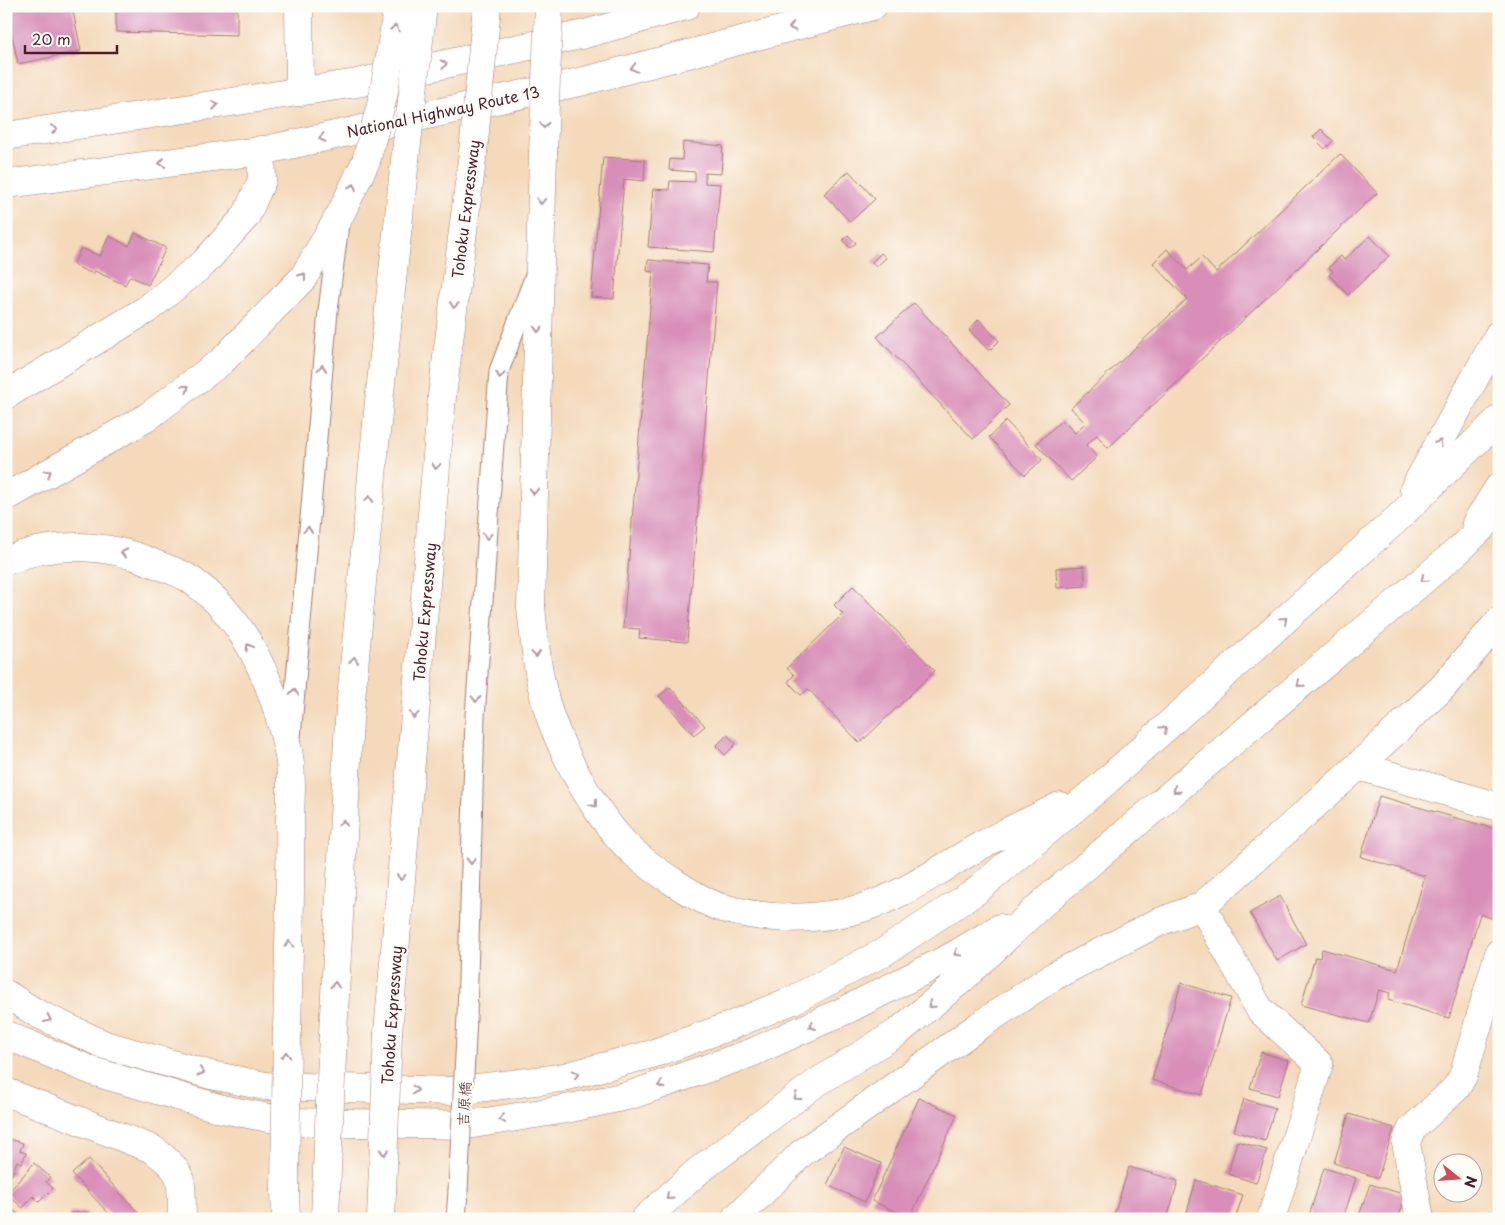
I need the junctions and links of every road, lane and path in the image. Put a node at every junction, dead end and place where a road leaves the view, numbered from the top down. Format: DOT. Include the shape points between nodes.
graph roads {
  1 [pos="299,6"];
  2 [pos="398,6"];
  3 [pos="423,6"];
  4 [pos="487,6"];
  5 [pos="549,6"];
  6 [pos="686,6"];
  7 [pos="873,6"];
  8 [pos="638,13"];
  9 [pos="300,92"];
  10 [pos="6,136"];
  11 [pos="261,150"];
  12 [pos="6,184"];
  13 [pos="341,213"];
  14 [pos="539,263"];
  15 [pos="1499,334"];
  16 [pos="6,395"];
  17 [pos="1499,419"];
  18 [pos="1499,487"];
  19 [pos="6,498"];
  20 [pos="1499,510"];
  21 [pos="1399,517"];
  22 [pos="1461,548"];
  23 [pos="6,561"];
  24 [pos="1499,620"];
  25 [pos="289,758"];
  26 [pos="1358,766"];
  27 [pos="1102,785"];
  28 [pos="1499,807"];
  29 [pos="1044,902"];
  30 [pos="1202,906"];
  31 [pos="1499,953"];
  32 [pos="6,994"];
  33 [pos="6,1035"];
  34 [pos="6,1092"];
  35 [pos="382,1206"];
  36 [pos="182,1219"];
  37 [pos="286,1219"];
  38 [pos="325,1219"];
  39 [pos="456,1219"];
  40 [pos="645,1219"];
  41 [pos="735,1219"];
  42 [pos="1271,1219"];
  43 [pos="1420,1219"];
  1 -- 9 [label="main road"];
  13 -- 2 [label="main road, one-way, bridge" via="366,160 383,98"];
  38 -- 3 [label="main road, one-way, bridge" via="348,720"];
  4 -- 35 [label="main road, Tohoku Expressway, one-way, bridge" via="473,152 442,396 388,1033"];
  5 -- 14 [label="main road, one-way, bridge"];
  6 -- 8 [label="main road"];
  7 -- 11 [label="main road, National Highway Route 13, one-way" via="584,81"];
  9 -- 8 [label="main road, one-way" via="357,83 585,34"];
  10 -- 9 [label="main road, one-way"];
  11 -- 12 [label="main road, National Highway Route 13, one-way"];
  11 -- 16 [label="main road" via="262,180 246,216 204,263 146,310"];
  19 -- 13 [label="main road, one-way" via="146,418 222,361 303,278"];
  25 -- 13 [label="lane, one-way" via="328,311"];
  14 -- 27 [label="main road, one-way" via="531,607 537,671 552,722 586,794 630,850 670,880 722,908 768,916 808,918 861,909 903,892 983,845"];
  14 -- 39 [label="lane, 吉原橋, one-way, bridge" via="499,372 475,717 467,1017"];
  21 -- 15 [label="main road, one-way"];
  17 -- 21 [label="main road"];
  18 -- 22 [label="main road"];
  20 -- 22 [label="main road"];
  27 -- 21 [label="main road, one-way"];
  22 -- 29 [label="main road, one-way"];
  25 -- 23 [label="main road, one-way" via="270,684 233,619 190,579 137,556 97,548 65,547 24,553"];
  24 -- 26 [label="main road" via="1442,688"];
  37 -- 25 [label="main road, one-way, bridge" via="291,899"];
  26 -- 28 [label="main road"];
  26 -- 30 [label="main road"];
  32 -- 27 [label="main road, one-way" via="38,1014 106,1045 211,1075 265,1086 453,1091 560,1078 652,1054 730,1026 793,1000 884,952 976,891"];
  29 -- 33 [label="main road, one-way" via="953,956 751,1053 632,1095 467,1125 290,1122 222,1109 95,1072"];
  29 -- 40 [label="main road, one-way" via="962,979 898,1032 800,1095 698,1171"];
  30 -- 41 [label="main road" via="1159,922 1054,976 980,1025 802,1153"];
  30 -- 42 [label="main road" via="1260,1010 1319,1064"];
  31 -- 43 [label="main road" via="1463,1076 1456,1088 1411,1130 1406,1143"];
  34 -- 36 [label="main road" via="152,1149 172,1163 181,1180"];
}
